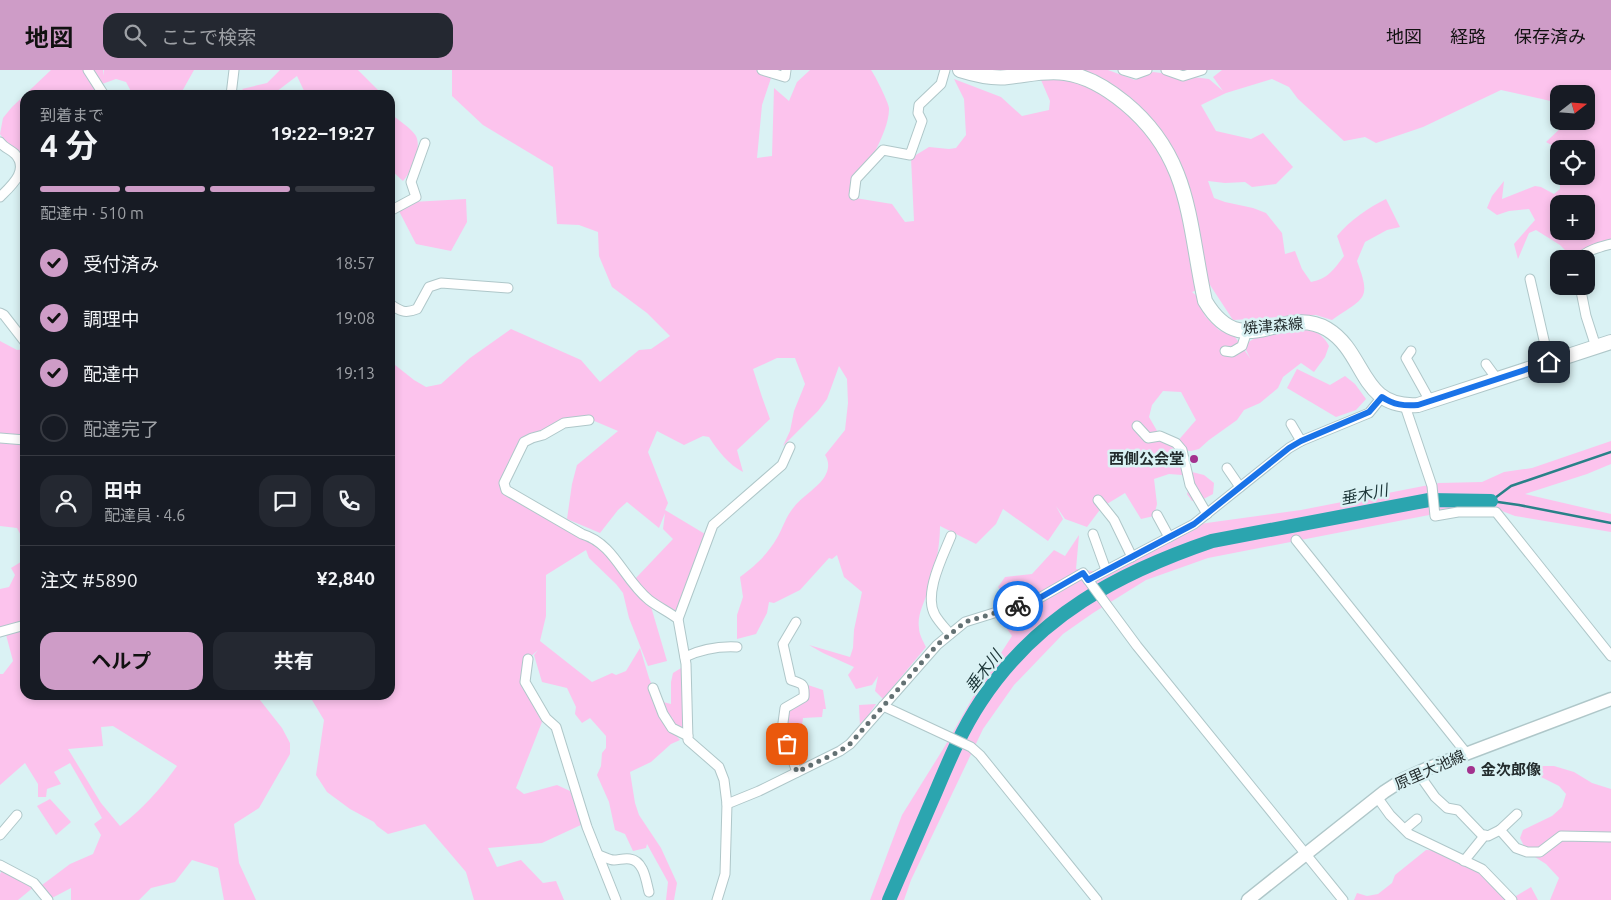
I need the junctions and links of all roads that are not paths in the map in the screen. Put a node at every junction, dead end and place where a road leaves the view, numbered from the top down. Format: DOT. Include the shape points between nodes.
graph roads {
  1 [pos="88,70"];
  2 [pos="234,70"];
  3 [pos="762,70"];
  4 [pos="786,70"];
  5 [pos="945,70"];
  6 [pos="960,70"];
  7 [pos="1123,70"];
  8 [pos="1147,70"];
  9 [pos="1166,70"];
  10 [pos="1202,70"];
  11 [pos="1047,71"];
  12 [pos="101,90"];
  13 [pos="234,90"];
  14 [pos="0,142"];
  15 [pos="425,143"];
  16 [pos="20,162"];
  17 [pos="20,169"];
  18 [pos="854,195"];
  19 [pos="0,197"];
  20 [pos="395,208"];
  21 [pos="1611,244"];
  22 [pos="1593,250"];
  23 [pos="1530,279"];
  24 [pos="508,288"];
  25 [pos="1582,295"];
  26 [pos="395,308"];
  27 [pos="0,313"];
  28 [pos="1247,331"];
  29 [pos="20,336"];
  30 [pos="1611,342"];
  31 [pos="1596,347"];
  32 [pos="1225,350"];
  33 [pos="1412,351"];
  34 [pos="1549,362"];
  35 [pos="1486,364"];
  36 [pos="1497,379"];
  37 [pos="1382,397"];
  38 [pos="1430,400"];
  39 [pos="1405,406"];
  40 [pos="589,420"];
  41 [pos="1291,424"];
  42 [pos="1137,426"];
  43 [pos="0,438"];
  44 [pos="20,440"];
  45 [pos="1301,441"];
  46 [pos="790,447"];
  47 [pos="1227,468"];
  48 [pos="1240,487"];
  49 [pos="1098,500"];
  50 [pos="1207,514"];
  51 [pos="1157,515"];
  52 [pos="1093,534"];
  53 [pos="951,536"];
  54 [pos="1169,538"];
  55 [pos="1296,540"];
  56 [pos="1132,557"];
  57 [pos="1106,570"];
  58 [pos="1088,580"];
  59 [pos="678,619"];
  60 [pos="796,622"];
  61 [pos="20,626"];
  62 [pos="0,632"];
  63 [pos="950,634"];
  64 [pos="737,647"];
  65 [pos="1611,656"];
  66 [pos="685,657"];
  67 [pos="528,659"];
  68 [pos="653,688"];
  69 [pos="1611,700"];
  70 [pos="883,706"];
  71 [pos="688,736"];
  72 [pos="1467,754"];
  73 [pos="797,772"];
  74 [pos="1418,773"];
  75 [pos="1377,797"];
  76 [pos="727,804"];
  77 [pos="1517,814"];
  78 [pos="17,815"];
  79 [pos="1417,819"];
  80 [pos="1405,829"];
  81 [pos="1500,830"];
  82 [pos="0,835"];
  83 [pos="1486,835"];
  84 [pos="1611,837"];
  85 [pos="1306,854"];
  86 [pos="598,855"];
  87 [pos="1464,860"];
  88 [pos="0,865"];
  89 [pos="649,892"];
  90 [pos="48,900"];
  91 [pos="616,900"];
  92 [pos="717,900"];
  93 [pos="1097,900"];
  94 [pos="1248,900"];
  95 [pos="1343,900"];
  96 [pos="1512,900"];
  1 -- 12 [label="street"];
  2 -- 13 [label="street"];
  3 -- 4 [label="street" via="785,77"];
  5 -- 18 [label="street" via="941,84 919,105 922,121 910,155 883,150 856,179"];
  6 -- 11 [label="main road, 焼津森線" via="991,77"];
  7 -- 8 [label="street" via="1136,74"];
  9 -- 10 [label="street" via="1183,76"];
  11 -- 28 [label="main road, 焼津森線" via="1076,75 1101,87 1130,107 1154,131 1182,183 1205,301 1221,323"];
  14 -- 16 [label="street"];
  15 -- 20 [label="street" via="411,182 416,197"];
  17 -- 19 [label="street" via="15,182"];
  21 -- 22 [label="street"];
  23 -- 34 [label="street"];
  24 -- 26 [label="street" via="440,283 430,287 417,310 406,313"];
  25 -- 31 [label="street"];
  27 -- 29 [label="street"];
  28 -- 32 [label="street" via="1242,346 1232,352"];
  28 -- 37 [label="main road, 焼津森線" via="1310,323 1327,330 1343,343 1373,389"];
  30 -- 31 [label="main road"];
  31 -- 34 [label="main road"];
  33 -- 38 [label="street" via="1406,358"];
  34 -- 36 [label="main road"];
  35 -- 36 [label="street"];
  36 -- 38 [label="main road"];
  37 -- 39 [label="main road, 焼津森線"];
  37 -- 45 [label="street" via="1369,412"];
  38 -- 39 [label="main road"];
  39 -- 65 [label="street" via="1432,486 1435,516 1496,512"];
  40 -- 59 [label="street" via="564,423 543,436 524,442 504,483 506,490 604,545 649,600"];
  41 -- 45 [label="street"];
  42 -- 50 [label="street" via="1148,438 1160,436 1176,443 1182,450 1190,485"];
  43 -- 44 [label="street"];
  45 -- 48 [label="street"];
  46 -- 59 [label="street" via="782,465 712,524"];
  47 -- 48 [label="street"];
  48 -- 50 [label="street"];
  49 -- 56 [label="street" via="1114,520"];
  50 -- 54 [label="street"];
  51 -- 54 [label="street"];
  52 -- 57 [label="street"];
  53 -- 63 [label="street" via="932,595 932,608"];
  54 -- 56 [label="street"];
  55 -- 72 [label="street"];
  56 -- 57 [label="street"];
  57 -- 58 [label="street"];
  58 -- 63 [label="street" via="1083,573 1036,600 965,622"];
  58 -- 85 [label="street" via="1137,646"];
  59 -- 66 [label="street"];
  60 -- 73 [label="street" via="783,644 790,680 803,685 804,697 785,708 782,730"];
  61 -- 62 [label="street"];
  63 -- 70 [label="street"];
  64 -- 66 [label="street" via="700,650"];
  66 -- 71 [label="street"];
  67 -- 86 [label="street" via="525,682 546,718 556,728"];
  68 -- 71 [label="street" via="672,728"];
  69 -- 72 [label="main road, 原里大池線"];
  70 -- 73 [label="street" via="850,744"];
  70 -- 93 [label="street" via="971,747 980,755"];
  71 -- 76 [label="street" via="688,740 719,767"];
  72 -- 74 [label="main road, 原里大池線"];
  73 -- 76 [label="street"];
  74 -- 75 [label="main road, 原里大池線"];
  74 -- 83 [label="street" via="1447,808 1458,810 1482,835"];
  75 -- 80 [label="street"];
  75 -- 85 [label="main road, 原里大池線"];
  76 -- 92 [label="street" via="726,874"];
  77 -- 81 [label="street"];
  78 -- 82 [label="street"];
  79 -- 80 [label="street"];
  80 -- 87 [label="street" via="1409,834"];
  81 -- 83 [label="street"];
  81 -- 84 [label="street" via="1516,848 1527,852 1540,852 1561,836"];
  83 -- 87 [label="street"];
  85 -- 94 [label="main road, 原里大池線"];
  85 -- 95 [label="street"];
  86 -- 89 [label="street" via="613,860 633,859 644,873"];
  86 -- 91 [label="street"];
  87 -- 96 [label="street" via="1482,869"];
  88 -- 90 [label="street" via="34,883"];
}
